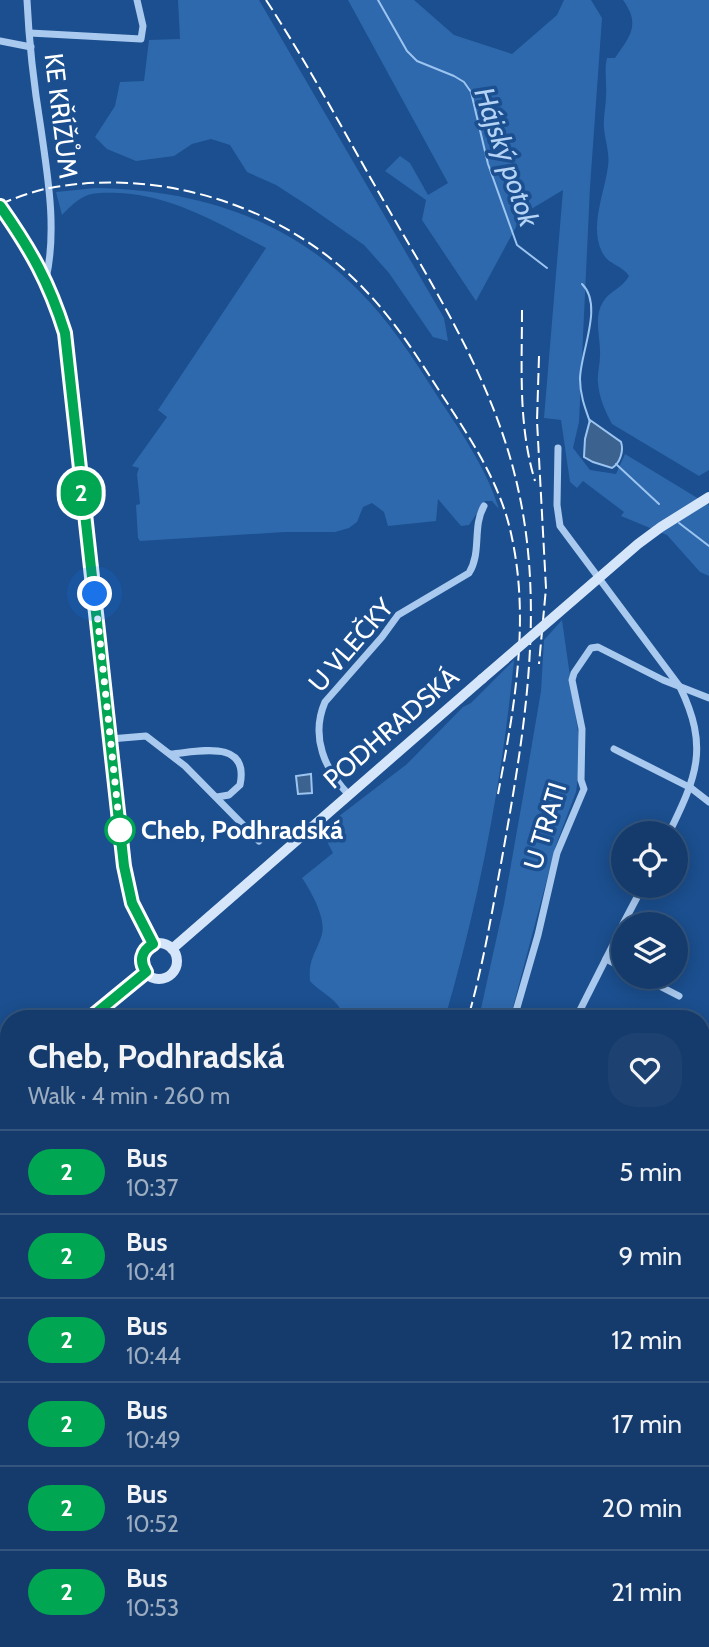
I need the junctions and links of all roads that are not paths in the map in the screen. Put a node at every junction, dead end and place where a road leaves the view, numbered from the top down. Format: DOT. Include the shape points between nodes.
graph roads {
  1 [pos="27,0"];
  2 [pos="137,0"];
  3 [pos="30,33"];
  4 [pos="0,41"];
  5 [pos="31,47"];
  6 [pos="0,206"];
  7 [pos="46,279"];
  8 [pos="558,448"];
  9 [pos="709,497"];
  10 [pos="484,506"];
  11 [pos="680,687"];
  12 [pos="709,698"];
  13 [pos="110,738"];
  14 [pos="614,748"];
  15 [pos="170,754"];
  16 [pos="691,788"];
  17 [pos="349,795"];
  18 [pos="217,797"];
  19 [pos="709,802"];
  20 [pos="675,821"];
  21 [pos="260,841"];
  22 [pos="153,944"];
  23 [pos="172,949"];
  24 [pos="611,949"];
  25 [pos="606,959"];
  26 [pos="611,962"];
  27 [pos="146,972"];
  28 [pos="665,989"];
  29 [pos="679,996"];
  30 [pos="100,1010"];
  31 [pos="516,1010"];
  32 [pos="580,1010"];
  1 -- 3 [label="street, KE KŘÍŽŮM"];
  2 -- 3 [label="street" via="141,39"];
  3 -- 5 [label="street, KE KŘÍŽŮM"];
  4 -- 5 [label="street"];
  5 -- 7 [label="street, KE KŘÍŽŮM" via="49,188 51,240"];
  6 -- 7 [label="main road"];
  7 -- 13 [label="main road" via="65,333"];
  8 -- 11 [label="street" via="557,516 565,534"];
  9 -- 17 [label="main road, PODHRADSKÁ, bridge" via="638,544"];
  10 -- 17 [label="street, U VLEČKY" via="470,573 398,615 325,702 320,714 322,753 330,772"];
  11 -- 12 [label="street"];
  11 -- 16 [label="street" via="701,735"];
  11 -- 31 [label="street, U TRATI" via="598,647 591,648 574,673 584,789 557,853"];
  13 -- 15 [label="street" via="145,736"];
  13 -- 22 [label="main road" via="126,881"];
  14 -- 16 [label="street"];
  15 -- 18 [label="street"];
  15 -- 18 [label="street" via="221,750 236,758 240,785 229,795"];
  16 -- 19 [label="street"];
  16 -- 20 [label="street"];
  17 -- 23 [label="main road, PODHRADSKÁ"];
  18 -- 21 [label="street"];
  22 -- 23 [label="main road"];
  22 -- 27 [label="main road" via="142,955"];
  23 -- 27 [label="main road" via="176,963 170,975 155,978"];
  24 -- 25 [label="street"];
  25 -- 26 [label="street"];
  25 -- 32 [label="street"];
  27 -- 30 [label="main road"];
  28 -- 29 [label="street"];
}
